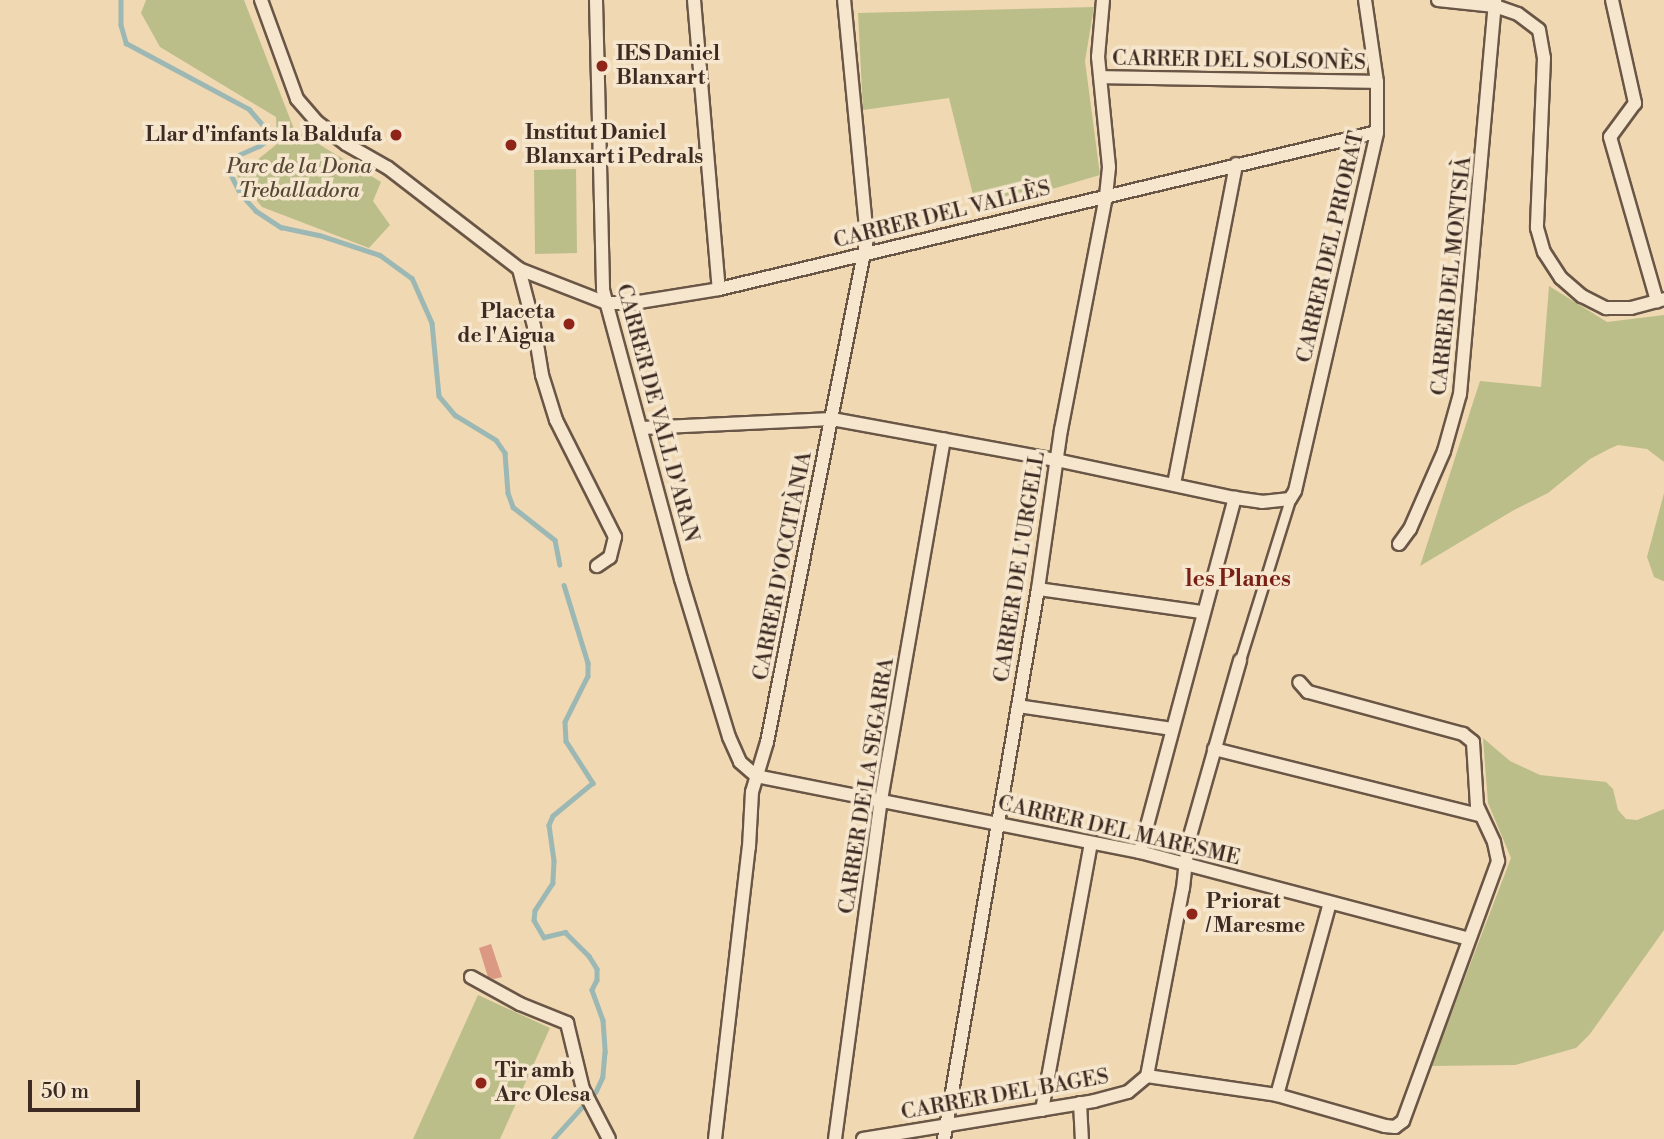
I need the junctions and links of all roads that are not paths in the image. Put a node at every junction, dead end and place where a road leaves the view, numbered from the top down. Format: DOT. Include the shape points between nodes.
graph roads {
  1 [pos="261,0"];
  2 [pos="596,0"];
  3 [pos="609,0"];
  4 [pos="694,0"];
  5 [pos="844,0"];
  6 [pos="1103,0"];
  7 [pos="1365,0"];
  8 [pos="1438,0"];
  9 [pos="1612,0"];
  10 [pos="1495,3"];
  11 [pos="1100,77"];
  12 [pos="1377,82"];
  13 [pos="1377,132"];
  14 [pos="1236,164"];
  15 [pos="1105,196"];
  16 [pos="865,254"];
  17 [pos="519,268"];
  18 [pos="719,289"];
  19 [pos="1661,300"];
  20 [pos="606,303"];
  21 [pos="832,419"];
  22 [pos="642,428"];
  23 [pos="944,439"];
  24 [pos="1056,460"];
  25 [pos="1174,484"];
  26 [pos="1235,498"];
  27 [pos="1290,499"];
  28 [pos="1399,544"];
  29 [pos="597,566"];
  30 [pos="1038,589"];
  31 [pos="1202,611"];
  32 [pos="1240,660"];
  33 [pos="1299,682"];
  34 [pos="1018,706"];
  35 [pos="1171,729"];
  36 [pos="1214,749"];
  37 [pos="756,776"];
  38 [pos="881,800"];
  39 [pos="1479,815"];
  40 [pos="997,823"];
  41 [pos="1091,843"];
  42 [pos="1140,852"];
  43 [pos="1186,865"];
  44 [pos="1330,902"];
  45 [pos="1469,939"];
  46 [pos="471,977"];
  47 [pos="1147,1076"];
  48 [pos="1277,1095"];
  49 [pos="1080,1103"];
  50 [pos="1042,1110"];
  51 [pos="944,1133"];
  52 [pos="609,1139"];
  53 [pos="715,1139"];
  54 [pos="835,1139"];
  55 [pos="863,1139"];
  56 [pos="1082,1139"];
  1 -- 17 [label="street, CARRER DEL VALLÈS" via="297,99 330,133 388,168"];
  2 -- 3 [label="street"];
  2 -- 20 [label="street, CARRER DE VALL D'ARAN"];
  4 -- 18 [label="street"];
  5 -- 16 [label="street, CARRER D'OCCITÀNIA"];
  6 -- 11 [label="street, CARRER DE L'URGELL"];
  7 -- 12 [label="street, CARRER DEL PRIORAT"];
  8 -- 10 [label="street"];
  9 -- 19 [label="street" via="1635,103 1610,137"];
  10 -- 19 [label="street" via="1539,30 1543,48 1537,229 1544,252 1561,278 1606,308 1631,308"];
  10 -- 28 [label="street, CARRER DEL MONTSIÀ" via="1460,394 1444,452"];
  11 -- 12 [label="street, CARRER DEL SOLSONÈS"];
  11 -- 15 [label="street, CARRER DE L'URGELL" via="1110,167"];
  12 -- 13 [label="street, CARRER DEL PRIORAT"];
  13 -- 14 [label="street, CARRER DEL VALLÈS"];
  13 -- 27 [label="street, CARRER DEL PRIORAT"];
  14 -- 15 [label="street, CARRER DEL VALLÈS"];
  14 -- 25 [label="street"];
  15 -- 16 [label="street, CARRER DEL VALLÈS"];
  15 -- 24 [label="street, CARRER DE L'URGELL"];
  16 -- 18 [label="street, CARRER DEL VALLÈS"];
  16 -- 21 [label="street, CARRER D'OCCITÀNIA"];
  17 -- 20 [label="street, CARRER DEL VALLÈS"];
  17 -- 29 [label="street" via="556,420 615,537 610,557"];
  18 -- 20 [label="street, CARRER DEL VALLÈS"];
  20 -- 22 [label="street, CARRER DE VALL D'ARAN"];
  21 -- 22 [label="street"];
  21 -- 23 [label="street"];
  21 -- 37 [label="street, CARRER D'OCCITÀNIA" via="767,742"];
  22 -- 37 [label="street, CARRER DE VALL D'ARAN" via="729,737 740,762"];
  23 -- 24 [label="street"];
  23 -- 38 [label="street, CARRER DE LA SEGARRA"];
  24 -- 25 [label="street"];
  24 -- 30 [label="street, CARRER DE L'URGELL"];
  25 -- 26 [label="street"];
  26 -- 27 [label="street" via="1262,502"];
  26 -- 31 [label="street"];
  27 -- 32 [label="street"];
  30 -- 31 [label="street"];
  30 -- 34 [label="street, CARRER DE L'URGELL"];
  31 -- 35 [label="street"];
  32 -- 36 [label="street"];
  33 -- 39 [label="street" via="1308,692 1469,737"];
  34 -- 35 [label="street"];
  34 -- 40 [label="street, CARRER DE L'URGELL"];
  35 -- 42 [label="street"];
  36 -- 39 [label="street"];
  36 -- 43 [label="street"];
  37 -- 38 [label="street, CARRER DEL MARESME"];
  37 -- 53 [label="street, CARRER D'OCCITÀNIA"];
  38 -- 40 [label="street, CARRER DEL MARESME"];
  38 -- 54 [label="street, CARRER DE LA SEGARRA"];
  39 -- 45 [label="street" via="1494,842 1498,861"];
  40 -- 41 [label="street, CARRER DEL MARESME"];
  40 -- 51 [label="street, CARRER DE L'URGELL"];
  41 -- 42 [label="street, CARRER DEL MARESME"];
  41 -- 50 [label="street"];
  42 -- 43 [label="street, CARRER DEL MARESME"];
  43 -- 44 [label="street, CARRER DEL MARESME"];
  43 -- 47 [label="street"];
  44 -- 45 [label="street, CARRER DEL MARESME"];
  44 -- 48 [label="street"];
  45 -- 48 [label="street" via="1403,1121 1395,1127"];
  46 -- 52 [label="street" via="566,1023 583,1089"];
  47 -- 48 [label="street"];
  47 -- 49 [label="street, CARRER DEL BAGES" via="1128,1092"];
  49 -- 50 [label="street, CARRER DEL BAGES"];
  49 -- 56 [label="street"];
  50 -- 51 [label="street, CARRER DEL BAGES"];
  51 -- 55 [label="street, CARRER DEL BAGES"];
}
